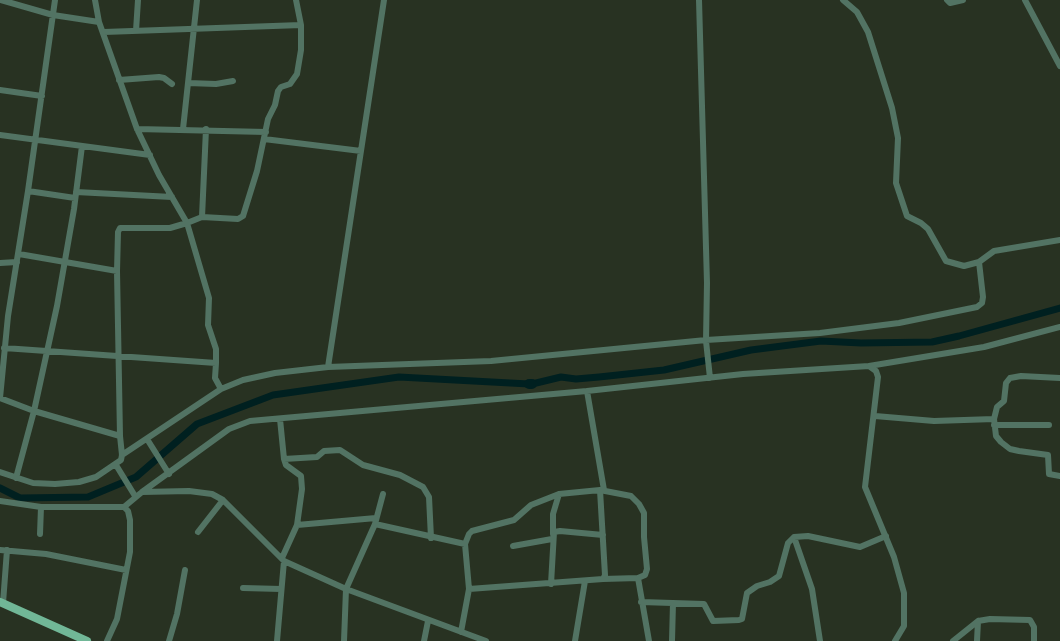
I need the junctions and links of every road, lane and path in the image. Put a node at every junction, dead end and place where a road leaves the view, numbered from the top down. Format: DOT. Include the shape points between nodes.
graph roads {
  1 [pos="1,0"];
  2 [pos="55,0"];
  3 [pos="95,0"];
  4 [pos="138,0"];
  5 [pos="197,0"];
  6 [pos="296,0"];
  7 [pos="384,0"];
  8 [pos="699,0"];
  9 [pos="843,0"];
  10 [pos="947,0"];
  11 [pos="963,0"];
  12 [pos="1025,0"];
  13 [pos="53,15"];
  14 [pos="99,22"];
  15 [pos="301,26"];
  16 [pos="193,30"];
  17 [pos="136,31"];
  18 [pos="104,32"];
  19 [pos="1060,66"];
  20 [pos="119,80"];
  21 [pos="233,81"];
  22 [pos="188,83"];
  23 [pos="172,84"];
  24 [pos="0,90"];
  25 [pos="42,96"];
  26 [pos="137,129"];
  27 [pos="183,129"];
  28 [pos="206,129"];
  29 [pos="266,132"];
  30 [pos="0,135"];
  31 [pos="264,139"];
  32 [pos="36,140"];
  33 [pos="82,146"];
  34 [pos="361,151"];
  35 [pos="150,155"];
  36 [pos="28,191"];
  37 [pos="76,195"];
  38 [pos="172,197"];
  39 [pos="202,217"];
  40 [pos="187,223"];
  41 [pos="1060,240"];
  42 [pos="19,254"];
  43 [pos="17,262"];
  44 [pos="979,262"];
  45 [pos="0,263"];
  46 [pos="65,263"];
  47 [pos="117,271"];
  48 [pos="1060,327"];
  49 [pos="706,341"];
  50 [pos="4,348"];
  51 [pos="46,351"];
  52 [pos="120,355"];
  53 [pos="216,363"];
  54 [pos="870,366"];
  55 [pos="328,367"];
  56 [pos="710,377"];
  57 [pos="1060,378"];
  58 [pos="221,389"];
  59 [pos="587,391"];
  60 [pos="0,398"];
  61 [pos="34,411"];
  62 [pos="874,416"];
  63 [pos="280,419"];
  64 [pos="994,422"];
  65 [pos="1049,425"];
  66 [pos="120,436"];
  67 [pos="148,440"];
  68 [pos="122,455"];
  69 [pos="284,459"];
  70 [pos="117,468"];
  71 [pos="0,472"];
  72 [pos="168,473"];
  73 [pos="1060,476"];
  74 [pos="16,478"];
  75 [pos="602,490"];
  76 [pos="142,492"];
  77 [pos="383,494"];
  78 [pos="559,494"];
  79 [pos="134,495"];
  80 [pos="223,500"];
  81 [pos="0,501"];
  82 [pos="41,507"];
  83 [pos="124,507"];
  84 [pos="376,521"];
  85 [pos="297,525"];
  86 [pos="198,532"];
  87 [pos="40,534"];
  88 [pos="603,535"];
  89 [pos="886,536"];
  90 [pos="553,537"];
  91 [pos="794,537"];
  92 [pos="431,538"];
  93 [pos="465,544"];
  94 [pos="513,546"];
  95 [pos="4,550"];
  96 [pos="283,559"];
  97 [pos="126,570"];
  98 [pos="185,570"];
  99 [pos="638,578"];
  100 [pos="603,579"];
  101 [pos="585,581"];
  102 [pos="550,584"];
  103 [pos="243,588"];
  104 [pos="281,589"];
  105 [pos="346,589"];
  106 [pos="469,589"];
  107 [pos="2,602"];
  108 [pos="641,602"];
  109 [pos="673,603"];
  110 [pos="428,621"];
  111 [pos="978,621"];
  112 [pos="461,632"];
  113 [pos="85,640"];
  114 [pos="107,641"];
  115 [pos="169,641"];
  116 [pos="277,641"];
  117 [pos="344,641"];
  118 [pos="424,641"];
  119 [pos="486,641"];
  120 [pos="575,641"];
  121 [pos="649,641"];
  122 [pos="672,641"];
  123 [pos="820,641"];
  124 [pos="895,641"];
  125 [pos="953,641"];
  126 [pos="977,641"];
  127 [pos="1034,641"];
  1 -- 13 [label="street"];
  2 -- 13 [label="street"];
  3 -- 14 [label="street"];
  4 -- 17 [label="street"];
  5 -- 16 [label="street"];
  6 -- 15 [label="street"];
  7 -- 34 [label="street"];
  8 -- 49 [label="street"];
  9 -- 44 [label="street" via="859,15 868,32 892,108 898,138 896,183 907,216 928,229 946,261 964,266"];
  10 -- 11 [label="street"];
  12 -- 19 [label="street"];
  13 -- 14 [label="street"];
  13 -- 25 [label="street"];
  14 -- 18 [label="street"];
  15 -- 16 [label="street"];
  15 -- 29 [label="street" via="297,74 290,84 279,89"];
  16 -- 17 [label="street"];
  16 -- 22 [label="street"];
  17 -- 18 [label="street"];
  18 -- 20 [label="street"];
  20 -- 23 [label="street" via="159,77"];
  20 -- 26 [label="street"];
  21 -- 22 [label="street"];
  22 -- 27 [label="street"];
  24 -- 25 [label="street"];
  25 -- 32 [label="street"];
  26 -- 27 [label="street"];
  26 -- 35 [label="street"];
  27 -- 28 [label="street"];
  28 -- 29 [label="street"];
  28 -- 39 [label="street"];
  29 -- 31 [label="street"];
  30 -- 32 [label="street"];
  31 -- 34 [label="street"];
  31 -- 39 [label="street" via="242,217"];
  32 -- 33 [label="street"];
  32 -- 36 [label="street"];
  33 -- 35 [label="street"];
  33 -- 37 [label="street"];
  34 -- 55 [label="street"];
  35 -- 38 [label="street"];
  36 -- 37 [label="street"];
  36 -- 42 [label="street"];
  37 -- 38 [label="street"];
  37 -- 46 [label="street"];
  38 -- 40 [label="street"];
  39 -- 40 [label="street"];
  40 -- 47 [label="street" via="171,228 120,229"];
  40 -- 53 [label="street" via="209,298 208,325"];
  41 -- 44 [label="street" via="994,251"];
  42 -- 43 [label="street"];
  42 -- 46 [label="street"];
  43 -- 45 [label="street"];
  43 -- 50 [label="street"];
  44 -- 49 [label="street" via="983,297 977,307 899,323 820,333"];
  46 -- 47 [label="street"];
  46 -- 51 [label="street"];
  47 -- 52 [label="street"];
  48 -- 54 [label="street" via="984,347"];
  49 -- 55 [label="street" via="491,362"];
  49 -- 56 [label="street"];
  50 -- 51 [label="street"];
  50 -- 60 [label="street"];
  51 -- 52 [label="street"];
  51 -- 61 [label="street"];
  52 -- 53 [label="street"];
  52 -- 66 [label="street"];
  53 -- 58 [label="street" via="215,378"];
  54 -- 56 [label="street"];
  54 -- 62 [label="street" via="878,377"];
  55 -- 58 [label="street" via="255,377"];
  56 -- 59 [label="street"];
  57 -- 64 [label="street" via="1010,378"];
  58 -- 67 [label="street"];
  59 -- 63 [label="street"];
  59 -- 75 [label="street"];
  60 -- 61 [label="street"];
  61 -- 66 [label="street"];
  61 -- 74 [label="street"];
  62 -- 64 [label="street"];
  62 -- 89 [label="street" via="865,487"];
  63 -- 69 [label="street"];
  63 -- 72 [label="street" via="229,429"];
  64 -- 65 [label="street"];
  64 -- 73 [label="street" via="996,436 1005,445 1048,455 1049,474"];
  66 -- 68 [label="street"];
  67 -- 68 [label="street"];
  67 -- 72 [label="street"];
  68 -- 70 [label="street"];
  69 -- 85 [label="street" via="302,481"];
  69 -- 92 [label="street" via="317,457 324,451 340,450 363,465 417,483 429,497"];
  70 -- 74 [label="street" via="79,482 42,484"];
  70 -- 79 [label="street"];
  71 -- 74 [label="street"];
  72 -- 76 [label="street"];
  75 -- 78 [label="street"];
  75 -- 88 [label="street"];
  75 -- 99 [label="street" via="631,496 644,513 647,569"];
  76 -- 79 [label="street"];
  76 -- 80 [label="street" via="203,492"];
  77 -- 84 [label="street"];
  78 -- 90 [label="street" via="553,514"];
  78 -- 93 [label="street" via="531,505 514,520 472,531"];
  79 -- 83 [label="street"];
  80 -- 86 [label="street"];
  80 -- 96 [label="street"];
  81 -- 82 [label="street"];
  82 -- 83 [label="street"];
  82 -- 87 [label="street"];
  83 -- 97 [label="street" via="131,532"];
  84 -- 85 [label="street"];
  84 -- 92 [label="street"];
  84 -- 105 [label="street"];
  85 -- 96 [label="street"];
  88 -- 90 [label="street" via="558,530"];
  88 -- 100 [label="street"];
  89 -- 91 [label="street" via="860,547 808,536"];
  89 -- 124 [label="street" via="905,601 904,627"];
  90 -- 94 [label="street"];
  90 -- 102 [label="street"];
  91 -- 109 [label="street" via="788,543 779,576 747,592 740,620 713,621 705,604"];
  91 -- 123 [label="street" via="812,589"];
  92 -- 93 [label="street"];
  93 -- 106 [label="street"];
  95 -- 97 [label="street"];
  95 -- 107 [label="street"];
  96 -- 104 [label="street"];
  96 -- 105 [label="street"];
  97 -- 114 [label="street" via="117,619"];
  98 -- 115 [label="street"];
  99 -- 100 [label="street"];
  99 -- 108 [label="street"];
  100 -- 101 [label="street"];
  101 -- 102 [label="street"];
  101 -- 120 [label="street"];
  102 -- 106 [label="street"];
  103 -- 104 [label="street"];
  104 -- 116 [label="street"];
  105 -- 110 [label="street"];
  105 -- 117 [label="street"];
  106 -- 112 [label="street"];
  107 -- 113 [label="main road"];
  108 -- 109 [label="street"];
  108 -- 121 [label="street"];
  109 -- 122 [label="street"];
  110 -- 112 [label="street"];
  110 -- 118 [label="street"];
  111 -- 125 [label="street"];
  111 -- 126 [label="street"];
  111 -- 127 [label="street" via="1030,620"];
  112 -- 119 [label="street"];
}
